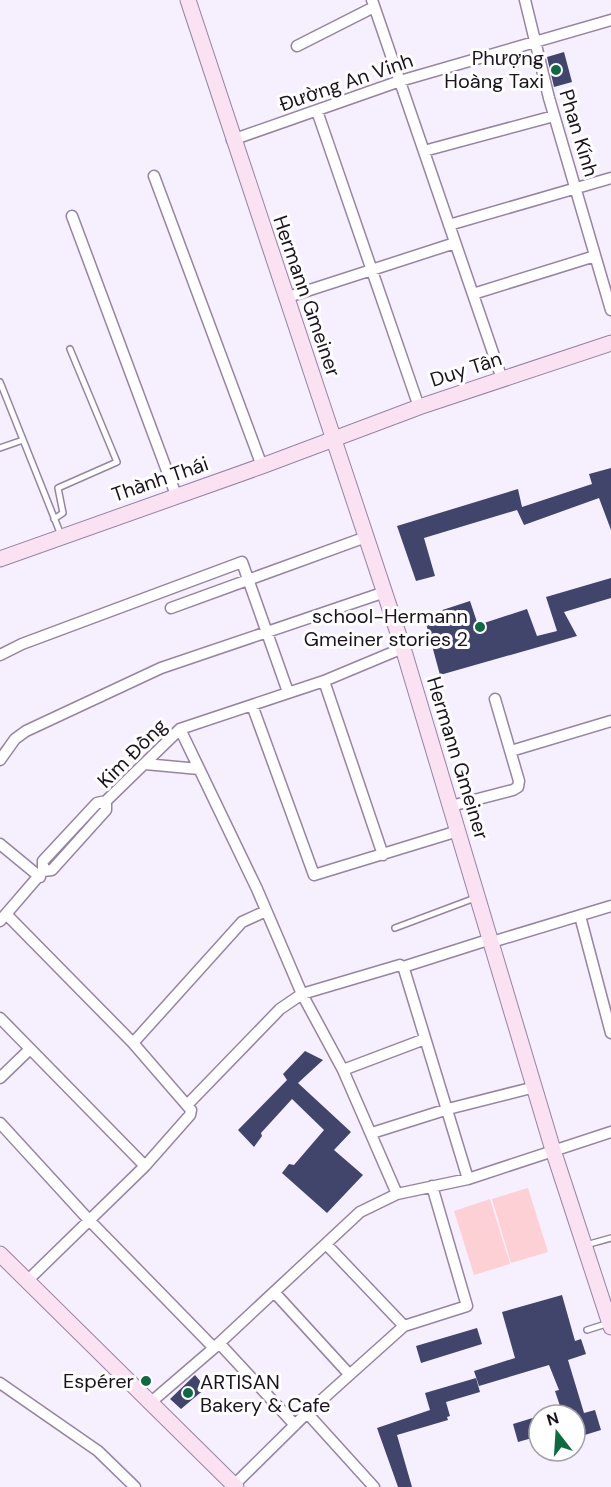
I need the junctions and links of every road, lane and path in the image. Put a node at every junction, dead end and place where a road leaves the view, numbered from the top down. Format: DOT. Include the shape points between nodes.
graph roads {
  1 [pos="188,0"];
  2 [pos="525,0"];
  3 [pos="373,4"];
  4 [pos="611,20"];
  5 [pos="535,41"];
  6 [pos="297,46"];
  7 [pos="400,81"];
  8 [pos="317,111"];
  9 [pos="554,117"];
  10 [pos="232,140"];
  11 [pos="424,151"];
  12 [pos="154,176"];
  13 [pos="611,178"];
  14 [pos="576,188"];
  15 [pos="72,216"];
  16 [pos="449,225"];
  17 [pos="456,243"];
  18 [pos="595,256"];
  19 [pos="373,269"];
  20 [pos="473,294"];
  21 [pos="285,298"];
  22 [pos="611,310"];
  23 [pos="611,343"];
  24 [pos="70,349"];
  25 [pos="502,380"];
  26 [pos="0,382"];
  27 [pos="419,407"];
  28 [pos="334,438"];
  29 [pos="23,440"];
  30 [pos="0,448"];
  31 [pos="262,466"];
  32 [pos="176,495"];
  33 [pos="54,519"];
  34 [pos="62,537"];
  35 [pos="366,537"];
  36 [pos="0,559"];
  37 [pos="249,579"];
  38 [pos="385,592"];
  39 [pos="171,608"];
  40 [pos="267,632"];
  41 [pos="403,648"];
  42 [pos="0,655"];
  43 [pos="324,681"];
  44 [pos="288,692"];
  45 [pos="495,699"];
  46 [pos="252,705"];
  47 [pos="611,721"];
  48 [pos="180,729"];
  49 [pos="511,751"];
  50 [pos="0,760"];
  51 [pos="145,764"];
  52 [pos="199,769"];
  53 [pos="106,801"];
  54 [pos="451,806"];
  55 [pos="458,831"];
  56 [pos="64,838"];
  57 [pos="0,844"];
  58 [pos="74,847"];
  59 [pos="383,855"];
  60 [pos="41,874"];
  61 [pos="479,897"];
  62 [pos="611,906"];
  63 [pos="266,911"];
  64 [pos="580,916"];
  65 [pos="3,918"];
  66 [pos="395,928"];
  67 [pos="491,941"];
  68 [pos="403,967"];
  69 [pos="302,994"];
  70 [pos="0,1018"];
  71 [pos="611,1033"];
  72 [pos="425,1039"];
  73 [pos="133,1043"];
  74 [pos="30,1049"];
  75 [pos="343,1070"];
  76 [pos="0,1078"];
  77 [pos="536,1087"];
  78 [pos="188,1104"];
  79 [pos="448,1109"];
  80 [pos="0,1123"];
  81 [pos="611,1132"];
  82 [pos="372,1133"];
  83 [pos="553,1150"];
  84 [pos="145,1166"];
  85 [pos="468,1179"];
  86 [pos="432,1186"];
  87 [pos="397,1194"];
  88 [pos="88,1219"];
  89 [pos="611,1238"];
  90 [pos="326,1244"];
  91 [pos="584,1245"];
  92 [pos="0,1254"];
  93 [pos="27,1281"];
  94 [pos="274,1292"];
  95 [pos="610,1325"];
  96 [pos="404,1326"];
  97 [pos="587,1330"];
  98 [pos="217,1345"];
  99 [pos="349,1374"];
  100 [pos="0,1383"];
  101 [pos="150,1403"];
  102 [pos="307,1413"];
  103 [pos="295,1425"];
  104 [pos="235,1486"];
  105 [pos="135,1487"];
  106 [pos="374,1487"];
  1 -- 10 [label="street, Hermann Gmeiner"];
  2 -- 5 [label="street, Phan Kính"];
  3 -- 6 [label="street"];
  3 -- 7 [label="street"];
  4 -- 5 [label="street, Đường An Vinh"];
  5 -- 7 [label="street, Đường An Vinh"];
  5 -- 9 [label="street, Phan Kính"];
  7 -- 8 [label="street, Đường An Vinh"];
  7 -- 11 [label="street"];
  8 -- 10 [label="street, Đường An Vinh"];
  8 -- 19 [label="street"];
  9 -- 11 [label="street"];
  9 -- 14 [label="street, Phan Kính"];
  10 -- 21 [label="street, Hermann Gmeiner"];
  11 -- 16 [label="street"];
  12 -- 31 [label="street"];
  13 -- 14 [label="street"];
  14 -- 16 [label="street"];
  14 -- 18 [label="street, Phan Kính"];
  15 -- 32 [label="street"];
  16 -- 17 [label="street"];
  17 -- 19 [label="street"];
  17 -- 20 [label="street"];
  18 -- 20 [label="street"];
  18 -- 22 [label="street, Phan Kính"];
  19 -- 21 [label="street"];
  19 -- 27 [label="street"];
  20 -- 25 [label="street"];
  21 -- 28 [label="street, Hermann Gmeiner"];
  23 -- 25 [label="street, Duy Tân"];
  24 -- 33 [label="lane" via="117,462 58,488 63,515"];
  25 -- 27 [label="street, Duy Tân"];
  26 -- 29 [label="lane"];
  27 -- 28 [label="street, Duy Tân"];
  28 -- 31 [label="street, Thành Thái"];
  28 -- 35 [label="street, Hermann Gmeiner"];
  29 -- 30 [label="lane"];
  29 -- 33 [label="lane"];
  31 -- 32 [label="street, Thành Thái"];
  32 -- 34 [label="street, Thành Thái"];
  33 -- 34 [label="lane"];
  34 -- 36 [label="street, Thành Thái"];
  35 -- 37 [label="street"];
  35 -- 38 [label="street, Hermann Gmeiner"];
  37 -- 39 [label="street"];
  37 -- 40 [label="street"];
  37 -- 42 [label="street" via="242,562"];
  38 -- 40 [label="street"];
  38 -- 41 [label="street, Hermann Gmeiner"];
  40 -- 44 [label="street"];
  40 -- 50 [label="street" via="161,668 26,731"];
  41 -- 43 [label="street, Kim Đồng"];
  41 -- 54 [label="street, Hermann Gmeiner"];
  43 -- 44 [label="street, Kim Đồng"];
  43 -- 59 [label="street"];
  44 -- 46 [label="street, Kim Đồng"];
  45 -- 49 [label="street"];
  46 -- 48 [label="street, Kim Đồng"];
  46 -- 59 [label="street" via="313,874 319,876"];
  47 -- 49 [label="street"];
  48 -- 51 [label="street, Kim Đồng"];
  48 -- 52 [label="street"];
  49 -- 54 [label="street" via="519,781 517,788"];
  51 -- 52 [label="street"];
  51 -- 53 [label="street, Kim Đồng"];
  52 -- 63 [label="street"];
  53 -- 56 [label="street" via="97,803"];
  53 -- 58 [label="street, Kim Đồng" via="106,810"];
  54 -- 55 [label="street, Hermann Gmeiner"];
  55 -- 59 [label="street"];
  55 -- 61 [label="street, Hermann Gmeiner"];
  56 -- 58 [label="street"];
  56 -- 60 [label="street" via="43,861"];
  57 -- 60 [label="street"];
  58 -- 60 [label="street, Kim Đồng" via="52,870"];
  60 -- 65 [label="street, Kim Đồng"];
  61 -- 66 [label="lane"];
  61 -- 67 [label="street, Hermann Gmeiner"];
  62 -- 64 [label="street"];
  63 -- 69 [label="street"];
  63 -- 73 [label="street" via="242,922"];
  64 -- 67 [label="street"];
  64 -- 71 [label="street"];
  65 -- 73 [label="street"];
  67 -- 68 [label="street"];
  67 -- 77 [label="street, Hermann Gmeiner"];
  68 -- 69 [label="street" via="394,965"];
  68 -- 72 [label="street"];
  69 -- 75 [label="street"];
  69 -- 78 [label="street" via="280,1009"];
  70 -- 74 [label="street"];
  72 -- 75 [label="street"];
  72 -- 79 [label="street"];
  73 -- 78 [label="street"];
  74 -- 76 [label="street"];
  74 -- 84 [label="street"];
  75 -- 82 [label="street"];
  77 -- 79 [label="street"];
  77 -- 83 [label="street, Hermann Gmeiner"];
  78 -- 84 [label="street" via="190,1114"];
  79 -- 82 [label="street"];
  79 -- 85 [label="street"];
  80 -- 88 [label="street"];
  81 -- 83 [label="street"];
  82 -- 87 [label="street"];
  83 -- 85 [label="street"];
  83 -- 91 [label="street, Hermann Gmeiner"];
  84 -- 88 [label="street"];
  85 -- 86 [label="street"];
  86 -- 87 [label="street"];
  86 -- 96 [label="street" via="467,1306"];
  87 -- 90 [label="street" via="360,1212"];
  88 -- 93 [label="street"];
  88 -- 98 [label="street"];
  89 -- 91 [label="lane"];
  90 -- 94 [label="street"];
  90 -- 96 [label="street"];
  91 -- 95 [label="street, Hermann Gmeiner"];
  92 -- 93 [label="street"];
  93 -- 101 [label="street"];
  94 -- 98 [label="street"];
  94 -- 99 [label="street"];
  95 -- 97 [label="lane"];
  96 -- 99 [label="street"];
  98 -- 101 [label="street"];
  98 -- 103 [label="street"];
  99 -- 102 [label="street"];
  100 -- 105 [label="street" via="98,1451"];
  101 -- 104 [label="street"];
  102 -- 103 [label="street"];
  102 -- 106 [label="street"];
  103 -- 104 [label="street"];
}
